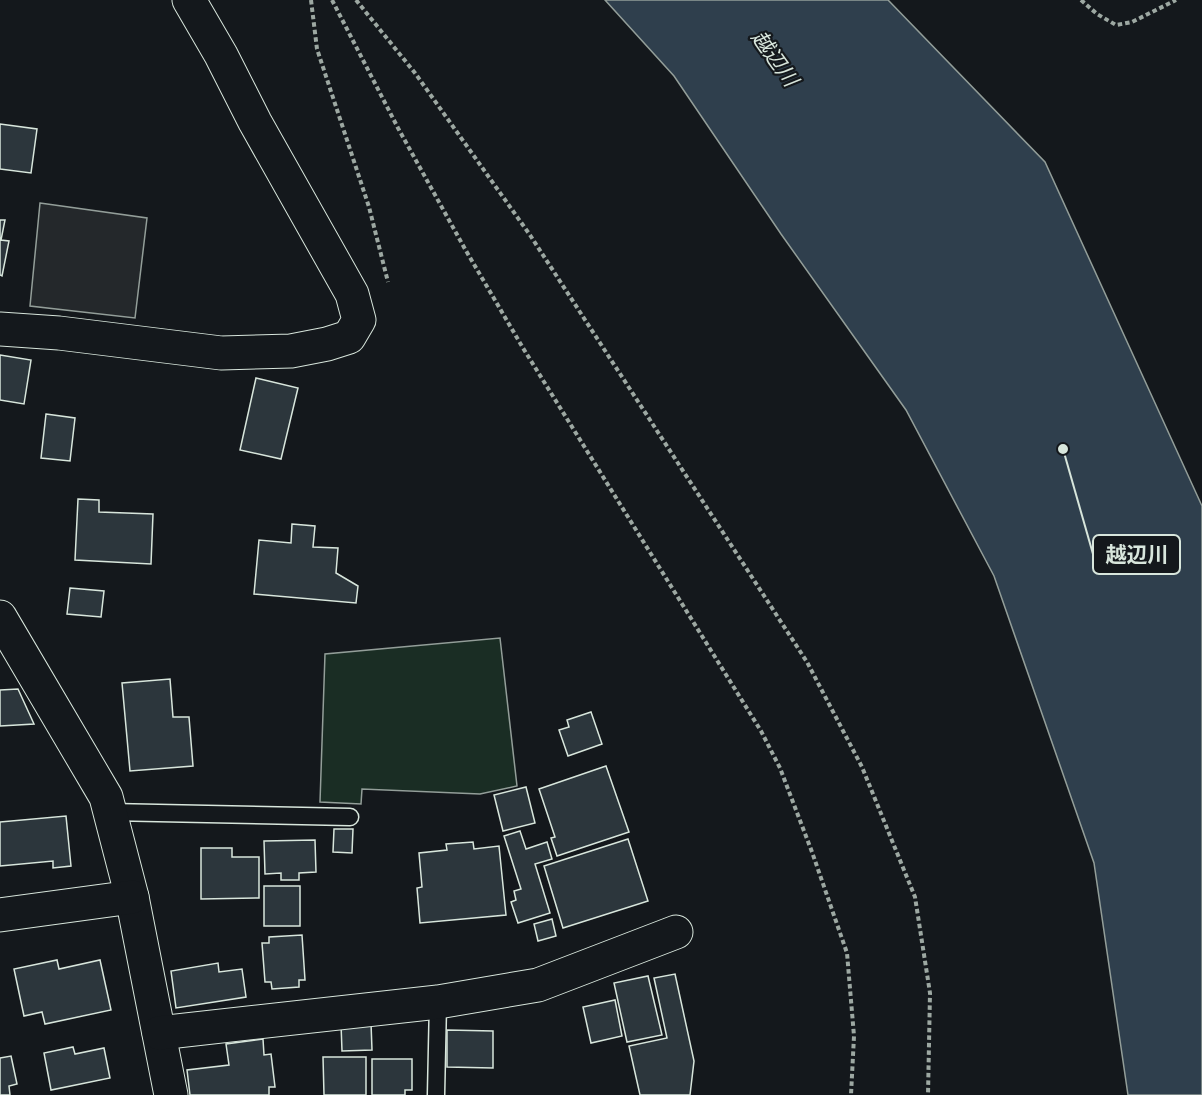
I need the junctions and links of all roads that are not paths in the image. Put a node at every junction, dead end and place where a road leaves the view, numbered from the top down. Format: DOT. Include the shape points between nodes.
graph roads {
  1 [pos="189,0"];
  2 [pos="0,329"];
  3 [pos="0,617"];
  4 [pos="109,812"];
  5 [pos="350,817"];
  6 [pos="132,897"];
  7 [pos="0,915"];
  8 [pos="676,932"];
  9 [pos="438,1002"];
  10 [pos="159,1033"];
  11 [pos="171,1095"];
  12 [pos="436,1095"];
  1 -- 2 [label="street" via="352,294 359,320 349,337 327,344 291,351 221,353"];
  3 -- 4 [label="street" via="106,797"];
  4 -- 5 [label="lane"];
  4 -- 6 [label="street"];
  6 -- 7 [label="street"];
  6 -- 10 [label="street"];
  8 -- 9 [label="street" via="538,985"];
  9 -- 10 [label="street"];
  9 -- 12 [label="lane"];
  10 -- 11 [label="street"];
}
